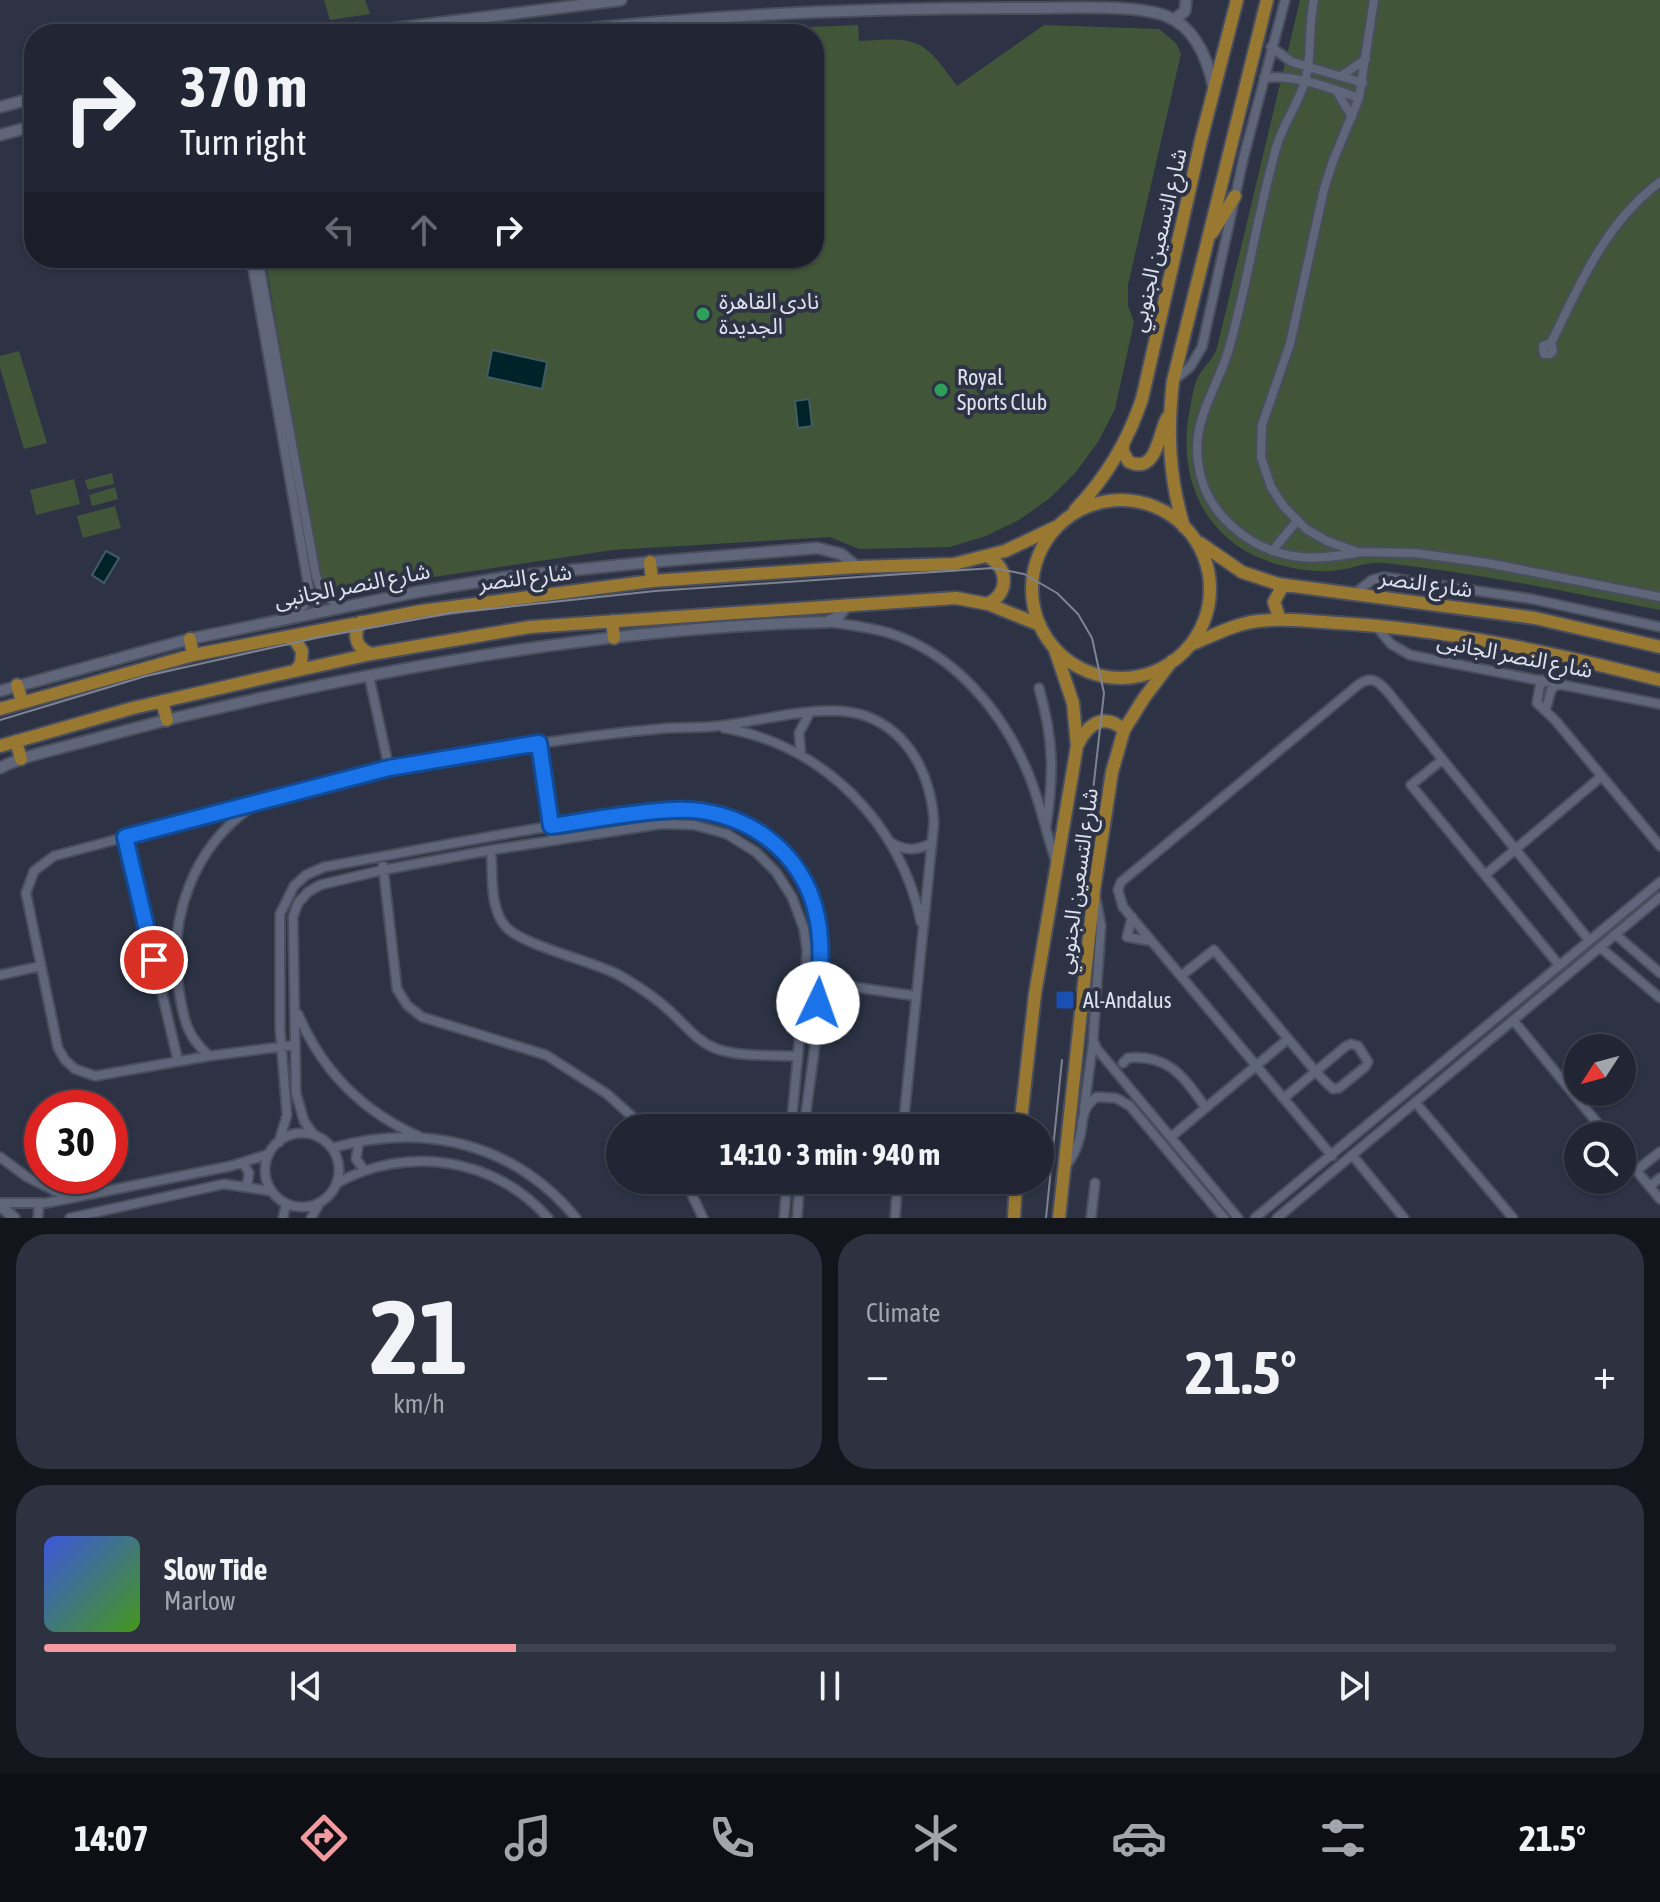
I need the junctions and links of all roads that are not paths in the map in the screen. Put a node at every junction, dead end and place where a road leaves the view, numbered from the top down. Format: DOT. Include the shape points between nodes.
graph roads {
  1 [pos="621,0"];
  2 [pos="1186,0"];
  3 [pos="1237,0"];
  4 [pos="1267,0"];
  5 [pos="1285,0"];
  6 [pos="1314,0"];
  7 [pos="1374,0"];
  8 [pos="1175,19"];
  9 [pos="456,20"];
  10 [pos="428,23"];
  11 [pos="421,24"];
  12 [pos="455,24"];
  13 [pos="641,24"];
  14 [pos="1271,47"];
  15 [pos="1366,59"];
  16 [pos="1308,68"];
  17 [pos="1341,76"];
  18 [pos="1264,78"];
  19 [pos="1305,82"];
  20 [pos="1363,83"];
  21 [pos="1214,89"];
  22 [pos="1335,90"];
  23 [pos="1359,98"];
  24 [pos="24,101"];
  25 [pos="0,107"];
  26 [pos="1352,117"];
  27 [pos="24,129"];
  28 [pos="0,135"];
  29 [pos="1660,182"];
  30 [pos="1235,196"];
  31 [pos="1206,242"];
  32 [pos="253,268"];
  33 [pos="260,268"];
  34 [pos="1551,343"];
  35 [pos="1173,381"];
  36 [pos="1169,413"];
  37 [pos="1123,445"];
  38 [pos="1063,521"];
  39 [pos="1297,521"];
  40 [pos="1184,527"];
  41 [pos="1195,540"];
  42 [pos="1272,551"];
  43 [pos="1357,552"];
  44 [pos="989,557"];
  45 [pos="650,562"];
  46 [pos="857,567"];
  47 [pos="652,581"];
  48 [pos="1283,585"];
  49 [pos="322,592"];
  50 [pos="1354,594"];
  51 [pos="308,596"];
  52 [pos="1660,597"];
  53 [pos="848,604"];
  54 [pos="988,604"];
  55 [pos="346,607"];
  56 [pos="291,618"];
  57 [pos="1280,620"];
  58 [pos="612,621"];
  59 [pos="361,622"];
  60 [pos="827,622"];
  61 [pos="1040,625"];
  62 [pos="1374,625"];
  63 [pos="1660,627"];
  64 [pos="287,637"];
  65 [pos="614,638"];
  66 [pos="190,639"];
  67 [pos="1190,645"];
  68 [pos="1054,647"];
  69 [pos="1660,647"];
  70 [pos="371,654"];
  71 [pos="193,655"];
  72 [pos="1172,661"];
  73 [pos="295,671"];
  74 [pos="369,676"];
  75 [pos="1541,680"];
  76 [pos="1660,680"];
  77 [pos="1558,682"];
  78 [pos="17,685"];
  79 [pos="1039,688"];
  80 [pos="0,691"];
  81 [pos="22,701"];
  82 [pos="162,701"];
  83 [pos="1660,704"];
  84 [pos="0,709"];
  85 [pos="1546,709"];
  86 [pos="810,713"];
  87 [pos="167,720"];
  88 [pos="715,727"];
  89 [pos="1124,730"];
  90 [pos="16,741"];
  91 [pos="539,743"];
  92 [pos="0,746"];
  93 [pos="1077,746"];
  94 [pos="801,755"];
  95 [pos="21,759"];
  96 [pos="1442,760"];
  97 [pos="2,767"];
  98 [pos="389,768"];
  99 [pos="1602,776"];
  100 [pos="257,802"];
  101 [pos="551,826"];
  102 [pos="1046,833"];
  103 [pos="125,837"];
  104 [pos="553,840"];
  105 [pos="891,843"];
  106 [pos="931,843"];
  107 [pos="1660,846"];
  108 [pos="491,850"];
  109 [pos="1515,850"];
  110 [pos="382,857"];
  111 [pos="1057,865"];
  112 [pos="383,870"];
  113 [pos="1485,875"];
  114 [pos="1660,882"];
  115 [pos="1094,890"];
  116 [pos="1660,897"];
  117 [pos="1132,917"];
  118 [pos="922,931"];
  119 [pos="1615,934"];
  120 [pos="1589,940"];
  121 [pos="1152,941"];
  122 [pos="1600,947"];
  123 [pos="1559,965"];
  124 [pos="41,966"];
  125 [pos="1660,973"];
  126 [pos="0,975"];
  127 [pos="1181,976"];
  128 [pos="805,980"];
  129 [pos="819,982"];
  130 [pos="1528,991"];
  131 [pos="916,996"];
  132 [pos="1660,998"];
  133 [pos="1536,1000"];
  134 [pos="295,1009"];
  135 [pos="184,1017"];
  136 [pos="1513,1020"];
  137 [pos="168,1021"];
  138 [pos="1288,1039"];
  139 [pos="1093,1040"];
  140 [pos="295,1045"];
  141 [pos="281,1047"];
  142 [pos="209,1056"];
  143 [pos="797,1056"];
  144 [pos="178,1061"];
  145 [pos="1123,1063"];
  146 [pos="1257,1065"];
  147 [pos="1316,1072"];
  148 [pos="1284,1098"];
  149 [pos="1415,1102"];
  150 [pos="1145,1105"];
  151 [pos="1206,1108"];
  152 [pos="1084,1110"];
  153 [pos="1136,1112"];
  154 [pos="629,1114"];
  155 [pos="792,1114"];
  156 [pos="805,1114"];
  157 [pos="906,1114"];
  158 [pos="1022,1114"];
  159 [pos="1379,1117"];
  160 [pos="1597,1122"];
  161 [pos="1386,1126"];
  162 [pos="314,1135"];
  163 [pos="1171,1137"];
  164 [pos="425,1138"];
  165 [pos="279,1142"];
  166 [pos="359,1142"];
  167 [pos="332,1148"];
  168 [pos="1660,1152"];
  169 [pos="269,1154"];
  170 [pos="1352,1155"];
  171 [pos="1332,1156"];
  172 [pos="0,1157"];
  173 [pos="243,1163"];
  174 [pos="364,1170"];
  175 [pos="1064,1170"];
  176 [pos="1637,1170"];
  177 [pos="1660,1178"];
  178 [pos="337,1183"];
  179 [pos="1095,1183"];
  180 [pos="247,1185"];
  181 [pos="1650,1186"];
  182 [pos="271,1191"];
  183 [pos="692,1194"];
  184 [pos="786,1194"];
  185 [pos="799,1194"];
  186 [pos="897,1194"];
  187 [pos="1015,1194"];
  188 [pos="69,1198"];
  189 [pos="1660,1199"];
  190 [pos="0,1204"];
  191 [pos="39,1204"];
  192 [pos="286,1204"];
  193 [pos="319,1204"];
  194 [pos="1270,1206"];
  195 [pos="1278,1217"];
  196 [pos="14,1218"];
  197 [pos="38,1218"];
  198 [pos="70,1218"];
  199 [pos="283,1218"];
  200 [pos="311,1218"];
  201 [pos="548,1218"];
  202 [pos="576,1218"];
  203 [pos="703,1218"];
  204 [pos="784,1218"];
  205 [pos="797,1218"];
  206 [pos="895,1218"];
  207 [pos="1014,1218"];
  208 [pos="1059,1218"];
  209 [pos="1091,1218"];
  210 [pos="1224,1218"];
  211 [pos="1238,1218"];
  212 [pos="1255,1218"];
  213 [pos="1404,1218"];
  214 [pos="1513,1218"];
  1 -- 9 [label="street"];
  2 -- 8 [label="street" via="1185,11"];
  3 -- 21 [label="main road, شارع التسعين الجنوبي"];
  4 -- 31 [label="main road"];
  5 -- 14 [label="street"];
  6 -- 16 [label="street"];
  7 -- 15 [label="street"];
  8 -- 13 [label="street" via="1094,8 955,7"];
  8 -- 21 [label="street" via="1200,47"];
  9 -- 10 [label="street"];
  9 -- 12 [label="street"];
  10 -- 11 [label="street"];
  14 -- 16 [label="street"];
  14 -- 18 [label="street"];
  15 -- 17 [label="street"];
  15 -- 20 [label="street"];
  16 -- 17 [label="street"];
  16 -- 19 [label="street"];
  17 -- 20 [label="street"];
  18 -- 19 [label="street"];
  18 -- 30 [label="street"];
  19 -- 22 [label="street"];
  19 -- 42 [label="street" via="1276,147 1233,333 1197,442 1200,477 1213,504 1241,534"];
  20 -- 23 [label="street"];
  21 -- 37 [label="main road, شارع التسعين الجنوبي" via="1142,399"];
  22 -- 23 [label="street"];
  22 -- 26 [label="street"];
  23 -- 26 [label="street"];
  24 -- 25 [label="street"];
  26 -- 39 [label="street" via="1324,189 1290,344 1262,425 1266,475"];
  27 -- 28 [label="street"];
  29 -- 34 [label="street" via="1603,242"];
  30 -- 31 [label="main road"];
  30 -- 35 [label="street" via="1202,347"];
  31 -- 35 [label="main road"];
  32 -- 51 [label="street"];
  33 -- 49 [label="street"];
  35 -- 36 [label="main road"];
  36 -- 37 [label="main road" via="1148,463 1129,462"];
  36 -- 40 [label="main road" via="1171,476"];
  37 -- 38 [label="main road, شارع التسعين الجنوبي"];
  38 -- 40 [label="main road" via="1096,503 1122,500 1153,506"];
  38 -- 44 [label="main road, شارع النصر"];
  38 -- 61 [label="main road" via="1041,551 1033,580"];
  39 -- 42 [label="street"];
  39 -- 43 [label="street" via="1316,536"];
  40 -- 41 [label="main road"];
  41 -- 48 [label="main road, شارع النصر" via="1242,572"];
  41 -- 67 [label="main road" via="1209,576 1210,597"];
  42 -- 43 [label="street" via="1310,558"];
  43 -- 52 [label="street" via="1487,563"];
  44 -- 46 [label="main road, شارع النصر" via="954,564"];
  44 -- 54 [label="main road" via="1000,567 1004,581 1000,595"];
  45 -- 46 [label="street, شارع النصر الجانبى" via="817,548 841,554"];
  45 -- 47 [label="main road"];
  45 -- 55 [label="street, شارع النصر الجانبى" via="507,577"];
  46 -- 47 [label="main road, شارع النصر"];
  47 -- 59 [label="main road, شارع النصر"];
  48 -- 50 [label="main road, شارع النصر"];
  48 -- 57 [label="main road" via="1274,602"];
  49 -- 51 [label="street" via="318,601"];
  49 -- 55 [label="street"];
  50 -- 63 [label="street" via="1384,577 1532,599"];
  50 -- 69 [label="main road, شارع النصر" via="1535,618"];
  51 -- 56 [label="street"];
  53 -- 54 [label="main road" via="956,598"];
  53 -- 58 [label="main road"];
  53 -- 60 [label="street"];
  54 -- 61 [label="main road"];
  55 -- 56 [label="street, شارع النصر الجانبى"];
  56 -- 66 [label="street, شارع النصر الجانبى"];
  57 -- 62 [label="main road"];
  57 -- 67 [label="main road" via="1238,625"];
  58 -- 65 [label="main road"];
  58 -- 70 [label="main road" via="530,627"];
  59 -- 64 [label="main road, شارع النصر"];
  59 -- 70 [label="main road" via="356,641"];
  60 -- 65 [label="street"];
  60 -- 102 [label="street" via="869,628 914,643 974,688 1019,752"];
  61 -- 68 [label="main road"];
  62 -- 75 [label="street, شارع النصر الجانبى" via="1410,655"];
  62 -- 76 [label="main road" via="1527,649"];
  64 -- 71 [label="main road, شارع النصر"];
  64 -- 73 [label="main road" via="302,651"];
  65 -- 74 [label="street"];
  66 -- 71 [label="main road"];
  66 -- 78 [label="street, شارع النصر الجانبى"];
  67 -- 72 [label="main road"];
  68 -- 72 [label="main road" via="1079,667 1108,676 1136,676"];
  68 -- 93 [label="main road, شارع التسعين الجنوبي" via="1070,689"];
  70 -- 73 [label="main road"];
  71 -- 81 [label="main road, شارع النصر"];
  72 -- 89 [label="main road, شارع التسعين الجنوبي"];
  73 -- 82 [label="main road"];
  74 -- 87 [label="street"];
  74 -- 98 [label="street"];
  75 -- 77 [label="street, شارع النصر الجانبى"];
  75 -- 85 [label="street" via="1536,700"];
  77 -- 83 [label="street, شارع النصر الجانبى"];
  77 -- 85 [label="street"];
  78 -- 80 [label="street, شارع النصر الجانبى"];
  78 -- 81 [label="main road"];
  79 -- 102 [label="street" via="1050,726 1052,761"];
  81 -- 84 [label="main road, شارع النصر"];
  82 -- 87 [label="main road"];
  82 -- 90 [label="main road"];
  85 -- 99 [label="street"];
  86 -- 88 [label="street"];
  86 -- 94 [label="street" via="799,733"];
  86 -- 106 [label="street" via="866,716 884,725 915,755 932,798"];
  87 -- 95 [label="street"];
  88 -- 91 [label="street"];
  88 -- 94 [label="street" via="751,734"];
  89 -- 93 [label="main road" via="1111,721 1098,721"];
  89 -- 115 [label="main road, شارع التسعين الجنوبي" via="1112,772"];
  90 -- 92 [label="main road"];
  90 -- 95 [label="main road"];
  91 -- 98 [label="street"];
  91 -- 101 [label="street"];
  93 -- 111 [label="main road, شارع التسعين الجنوبي"];
  94 -- 105 [label="street" via="848,789"];
  95 -- 97 [label="street"];
  96 -- 109 [label="street"];
  96 -- 113 [label="street" via="1411,785"];
  96 -- 117 [label="street" via="1381,685 1364,681 1121,882 1119,897"];
  98 -- 100 [label="street"];
  99 -- 107 [label="street"];
  99 -- 109 [label="street"];
  100 -- 103 [label="street"];
  100 -- 135 [label="street" via="217,837 190,882 176,943"];
  101 -- 104 [label="street"];
  101 -- 110 [label="street"];
  101 -- 129 [label="street" via="675,809 742,820 782,850 801,878 817,915"];
  102 -- 111 [label="street"];
  103 -- 124 [label="street" via="54,856 34,871 26,893"];
  103 -- 137 [label="street"];
  104 -- 108 [label="street"];
  104 -- 128 [label="street" via="675,824 705,827 737,839 765,860 792,897 806,940"];
  105 -- 106 [label="street" via="914,849"];
  105 -- 118 [label="street" via="911,885"];
  106 -- 118 [label="street"];
  108 -- 112 [label="street"];
  108 -- 143 [label="street" via="495,908 517,936 620,976 715,1048"];
  109 -- 113 [label="street"];
  109 -- 120 [label="street"];
  110 -- 112 [label="street"];
  110 -- 141 [label="street" via="314,871 285,899 279,923"];
  111 -- 158 [label="main road, شارع التسعين الجنوبي"];
  112 -- 134 [label="street" via="320,885 298,903 292,932"];
  112 -- 154 [label="street" via="395,980 407,1005 422,1017 546,1055"];
  113 -- 123 [label="street"];
  114 -- 120 [label="street"];
  115 -- 139 [label="street" via="1101,926"];
  115 -- 175 [label="main road, شارع التسعين الجنوبي"];
  116 -- 119 [label="street"];
  117 -- 121 [label="street"];
  117 -- 121 [label="street" via="1127,937"];
  118 -- 131 [label="street"];
  119 -- 122 [label="street"];
  119 -- 125 [label="street"];
  120 -- 123 [label="street"];
  121 -- 127 [label="street"];
  122 -- 132 [label="street"];
  122 -- 133 [label="street"];
  123 -- 130 [label="street"];
  124 -- 126 [label="street"];
  124 -- 144 [label="street" via="58,1048 75,1069 95,1076"];
  127 -- 138 [label="street" via="1214,950"];
  127 -- 146 [label="street"];
  128 -- 129 [label="street"];
  128 -- 143 [label="street"];
  129 -- 131 [label="street"];
  129 -- 156 [label="street"];
  130 -- 133 [label="street"];
  130 -- 159 [label="street"];
  131 -- 157 [label="street"];
  133 -- 136 [label="street"];
  134 -- 140 [label="street"];
  134 -- 164 [label="street" via="316,1051 346,1088 382,1117"];
  135 -- 137 [label="street"];
  135 -- 142 [label="street" via="192,1039"];
  136 -- 149 [label="street"];
  136 -- 160 [label="street"];
  137 -- 144 [label="street"];
  138 -- 146 [label="street"];
  138 -- 147 [label="street"];
  139 -- 150 [label="street"];
  139 -- 152 [label="street"];
  140 -- 141 [label="street"];
  140 -- 162 [label="street" via="298,1107"];
  141 -- 142 [label="street"];
  141 -- 165 [label="street" via="287,1115"];
  142 -- 144 [label="street"];
  143 -- 155 [label="street"];
  145 -- 151 [label="street" via="1135,1057 1171,1064"];
  146 -- 148 [label="street"];
  146 -- 151 [label="street"];
  147 -- 147 [label="street" via="1335,1090 1368,1060 1351,1044"];
  147 -- 148 [label="street"];
  148 -- 171 [label="street"];
  149 -- 161 [label="street"];
  149 -- 214 [label="street"];
  150 -- 153 [label="street"];
  150 -- 163 [label="street"];
  151 -- 163 [label="street"];
  152 -- 153 [label="street" via="1104,1096 1120,1099"];
  152 -- 175 [label="street" via="1080,1140"];
  153 -- 210 [label="street"];
  159 -- 161 [label="street"];
  159 -- 171 [label="street"];
  161 -- 170 [label="street"];
  162 -- 165 [label="street" via="296,1134"];
  162 -- 167 [label="street"];
  163 -- 211 [label="street"];
  164 -- 166 [label="street"];
  164 -- 202 [label="street" via="470,1146 511,1162 547,1186"];
  165 -- 169 [label="street"];
  166 -- 167 [label="street"];
  166 -- 174 [label="street" via="356,1159"];
  167 -- 178 [label="street" via="339,1165"];
  168 -- 176 [label="street"];
  169 -- 173 [label="street"];
  169 -- 182 [label="street" via="265,1173"];
  170 -- 195 [label="street"];
  170 -- 213 [label="street"];
  171 -- 194 [label="street"];
  172 -- 188 [label="street"];
  173 -- 180 [label="street" via="249,1173"];
  173 -- 188 [label="street"];
  174 -- 178 [label="street"];
  174 -- 201 [label="street" via="408,1161 469,1167 510,1186"];
  175 -- 208 [label="main road, شارع التسعين الجنوبي"];
  176 -- 181 [label="street"];
  177 -- 181 [label="street"];
  178 -- 193 [label="street"];
  179 -- 209 [label="street"];
  180 -- 182 [label="street"];
  180 -- 198 [label="street" via="224,1184"];
  181 -- 189 [label="street"];
  182 -- 192 [label="street"];
  183 -- 203 [label="street"];
  184 -- 204 [label="street"];
  185 -- 205 [label="street"];
  186 -- 206 [label="street"];
  187 -- 207 [label="main road"];
  188 -- 191 [label="street"];
  190 -- 191 [label="street"];
  190 -- 196 [label="street"];
  191 -- 197 [label="street"];
  192 -- 193 [label="street"];
  192 -- 199 [label="street"];
  193 -- 200 [label="street"];
  194 -- 195 [label="street"];
  194 -- 212 [label="street"];
}
